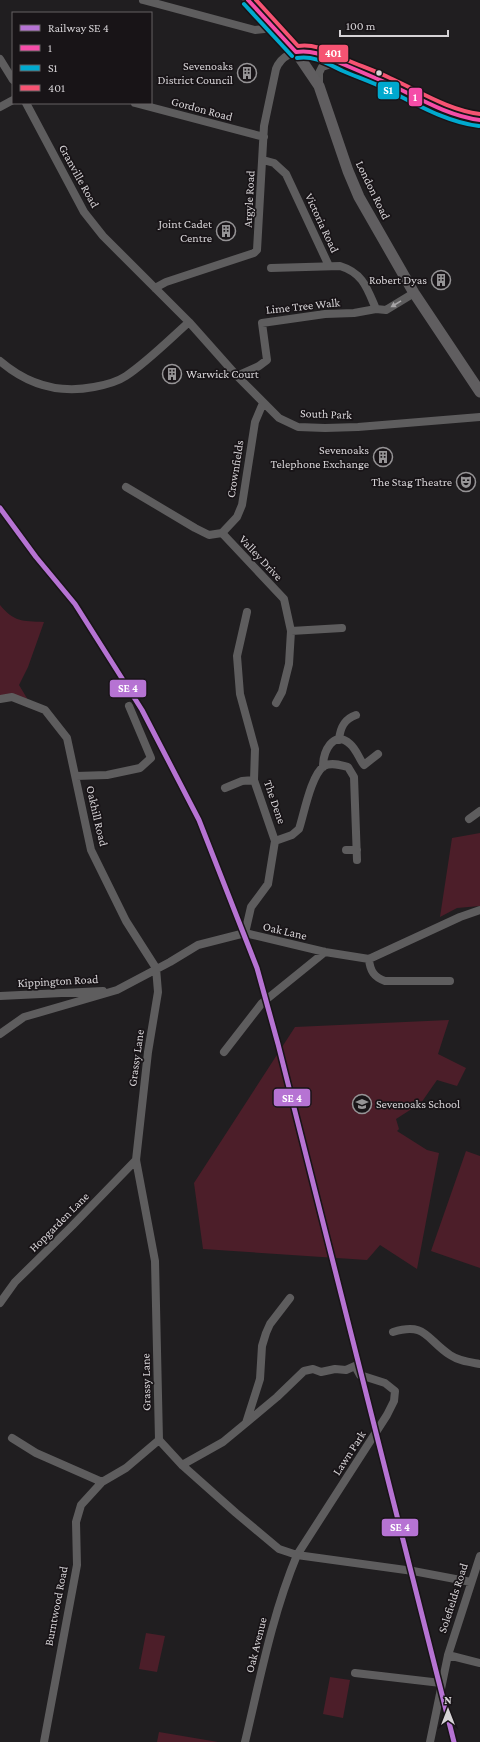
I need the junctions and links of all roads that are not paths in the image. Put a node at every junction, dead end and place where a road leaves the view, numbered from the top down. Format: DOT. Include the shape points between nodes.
graph roads {
  1 [pos="143,0"];
  2 [pos="248,0"];
  3 [pos="271,25"];
  4 [pos="296,52"];
  5 [pos="0,59"];
  6 [pos="342,64"];
  7 [pos="12,78"];
  8 [pos="319,86"];
  9 [pos="12,101"];
  10 [pos="27,104"];
  11 [pos="138,104"];
  12 [pos="0,107"];
  13 [pos="480,120"];
  14 [pos="264,137"];
  15 [pos="263,160"];
  16 [pos="329,266"];
  17 [pos="271,268"];
  18 [pos="155,288"];
  19 [pos="414,292"];
  20 [pos="376,309"];
  21 [pos="189,322"];
  22 [pos="0,361"];
  23 [pos="237,376"];
  24 [pos="480,392"];
  25 [pos="263,403"];
  26 [pos="480,416"];
  27 [pos="126,487"];
  28 [pos="222,533"];
  29 [pos="247,612"];
  30 [pos="342,628"];
  31 [pos="291,631"];
  32 [pos="0,698"];
  33 [pos="276,703"];
  34 [pos="129,706"];
  35 [pos="356,715"];
  36 [pos="340,740"];
  37 [pos="378,754"];
  38 [pos="323,767"];
  39 [pos="76,776"];
  40 [pos="229,776"];
  41 [pos="254,780"];
  42 [pos="480,811"];
  43 [pos="469,819"];
  44 [pos="275,841"];
  45 [pos="346,850"];
  46 [pos="356,850"];
  47 [pos="357,860"];
  48 [pos="480,910"];
  49 [pos="245,933"];
  50 [pos="325,952"];
  51 [pos="369,959"];
  52 [pos="156,968"];
  53 [pos="450,981"];
  54 [pos="117,990"];
  55 [pos="0,996"];
  56 [pos="0,1034"];
  57 [pos="224,1052"];
  58 [pos="136,1160"];
  59 [pos="290,1298"];
  60 [pos="0,1303"];
  61 [pos="393,1332"];
  62 [pos="480,1364"];
  63 [pos="246,1423"];
  64 [pos="12,1438"];
  65 [pos="159,1440"];
  66 [pos="182,1465"];
  67 [pos="102,1482"];
  68 [pos="297,1555"];
  69 [pos="480,1556"];
  70 [pos="471,1582"];
  71 [pos="448,1655"];
  72 [pos="480,1663"];
  73 [pos="355,1673"];
  74 [pos="441,1683"];
  75 [pos="44,1742"];
  76 [pos="245,1742"];
  77 [pos="430,1742"];
  1 -- 3 [label="street" via="255,30"];
  2 -- 3 [label="main road, London Road"];
  3 -- 4 [label="main road, London Road"];
  4 -- 6 [label="street" via="318,53"];
  4 -- 8 [label="main road, London Road"];
  4 -- 14 [label="street, Argyle Road" via="285,56 277,65"];
  5 -- 7 [label="street"];
  6 -- 8 [label="street" via="322,67 319,73"];
  6 -- 13 [label="street" via="464,118"];
  8 -- 19 [label="main road, London Road" via="359,197"];
  9 -- 12 [label="street"];
  10 -- 18 [label="street, Granville Road" via="84,212"];
  11 -- 14 [label="street, Gordon Road"];
  14 -- 15 [label="street, Argyle Road"];
  15 -- 16 [label="street, Victoria Road" via="274,163 286,174"];
  15 -- 18 [label="street, Argyle Road" via="258,244 254,253"];
  16 -- 17 [label="street"];
  16 -- 20 [label="street, Victoria Road" via="349,269 362,279"];
  18 -- 21 [label="street, South Park"];
  19 -- 20 [label="street, Lime Tree Walk, one-way" via="386,310"];
  19 -- 24 [label="main road, London Road"];
  20 -- 23 [label="street, Lime Tree Walk" via="262,323 267,360"];
  21 -- 22 [label="street" via="125,376 106,384 75,389 37,384 15,374"];
  21 -- 23 [label="street, South Park"];
  23 -- 25 [label="street, South Park"];
  25 -- 26 [label="street, South Park" via="279,418 306,428 358,427"];
  25 -- 28 [label="street, Crownfields" via="255,422 242,505 237,517"];
  27 -- 28 [label="street, Valley Drive" via="209,535"];
  28 -- 31 [label="street, Valley Drive" via="284,600"];
  29 -- 41 [label="street, The Dene" via="236,662 240,694 256,756"];
  30 -- 31 [label="street"];
  31 -- 33 [label="street, Valley Drive" via="289,664 282,692"];
  32 -- 39 [label="street, Oakhill Road" via="12,696 45,710 67,738"];
  34 -- 39 [label="street" via="151,758 140,768 107,775"];
  35 -- 36 [label="street" via="346,720 342,726"];
  36 -- 37 [label="street" via="352,746 364,765"];
  36 -- 38 [label="street" via="330,744 326,750"];
  38 -- 44 [label="street" via="315,778 299,829 292,835"];
  38 -- 46 [label="street" via="328,764 348,767 354,777"];
  39 -- 52 [label="street, Oakhill Road" via="91,850 126,921"];
  40 -- 41 [label="street" via="229,786"];
  41 -- 44 [label="street, The Dene"];
  42 -- 43 [label="street"];
  44 -- 49 [label="street, The Dene" via="268,884 251,907"];
  45 -- 46 [label="street"];
  46 -- 47 [label="street"];
  48 -- 51 [label="street"];
  49 -- 50 [label="street, Oak Lane"];
  49 -- 52 [label="street, Oak Lane" via="198,945"];
  50 -- 51 [label="street, Oak Lane"];
  50 -- 57 [label="street" via="262,1003"];
  51 -- 53 [label="street" via="376,978 385,981"];
  52 -- 54 [label="street, Oak Lane"];
  52 -- 58 [label="street, Grassy Lane" via="158,992 148,1052"];
  54 -- 55 [label="street, Kippington Road"];
  54 -- 56 [label="street, Oak Lane" via="24,1017"];
  58 -- 60 [label="street, Hopgarden Lane" via="15,1282"];
  58 -- 65 [label="street, Grassy Lane" via="155,1261"];
  59 -- 63 [label="street" via="266,1333 262,1346 258,1388"];
  61 -- 62 [label="street" via="413,1328 420,1330 451,1356"];
  63 -- 66 [label="street" via="223,1442"];
  63 -- 68 [label="street, Lawn Park" via="304,1371 313,1369 321,1372 346,1370 355,1366 360,1375 385,1383 395,1391 394,1401 387,1415"];
  64 -- 67 [label="street" via="36,1453"];
  65 -- 66 [label="street"];
  65 -- 67 [label="street, Burntwood Road" via="126,1468"];
  66 -- 68 [label="street" via="279,1549"];
  67 -- 75 [label="street, Burntwood Road" via="81,1505 76,1522 77,1565"];
  68 -- 70 [label="street"];
  68 -- 76 [label="street, Oak Avenue" via="286,1580"];
  69 -- 70 [label="street, Solefields Road"];
  70 -- 71 [label="street, Solefields Road"];
  71 -- 72 [label="street"];
  71 -- 74 [label="street, Solefields Road"];
  73 -- 74 [label="street"];
  74 -- 77 [label="street, Solefields Road"];
}
